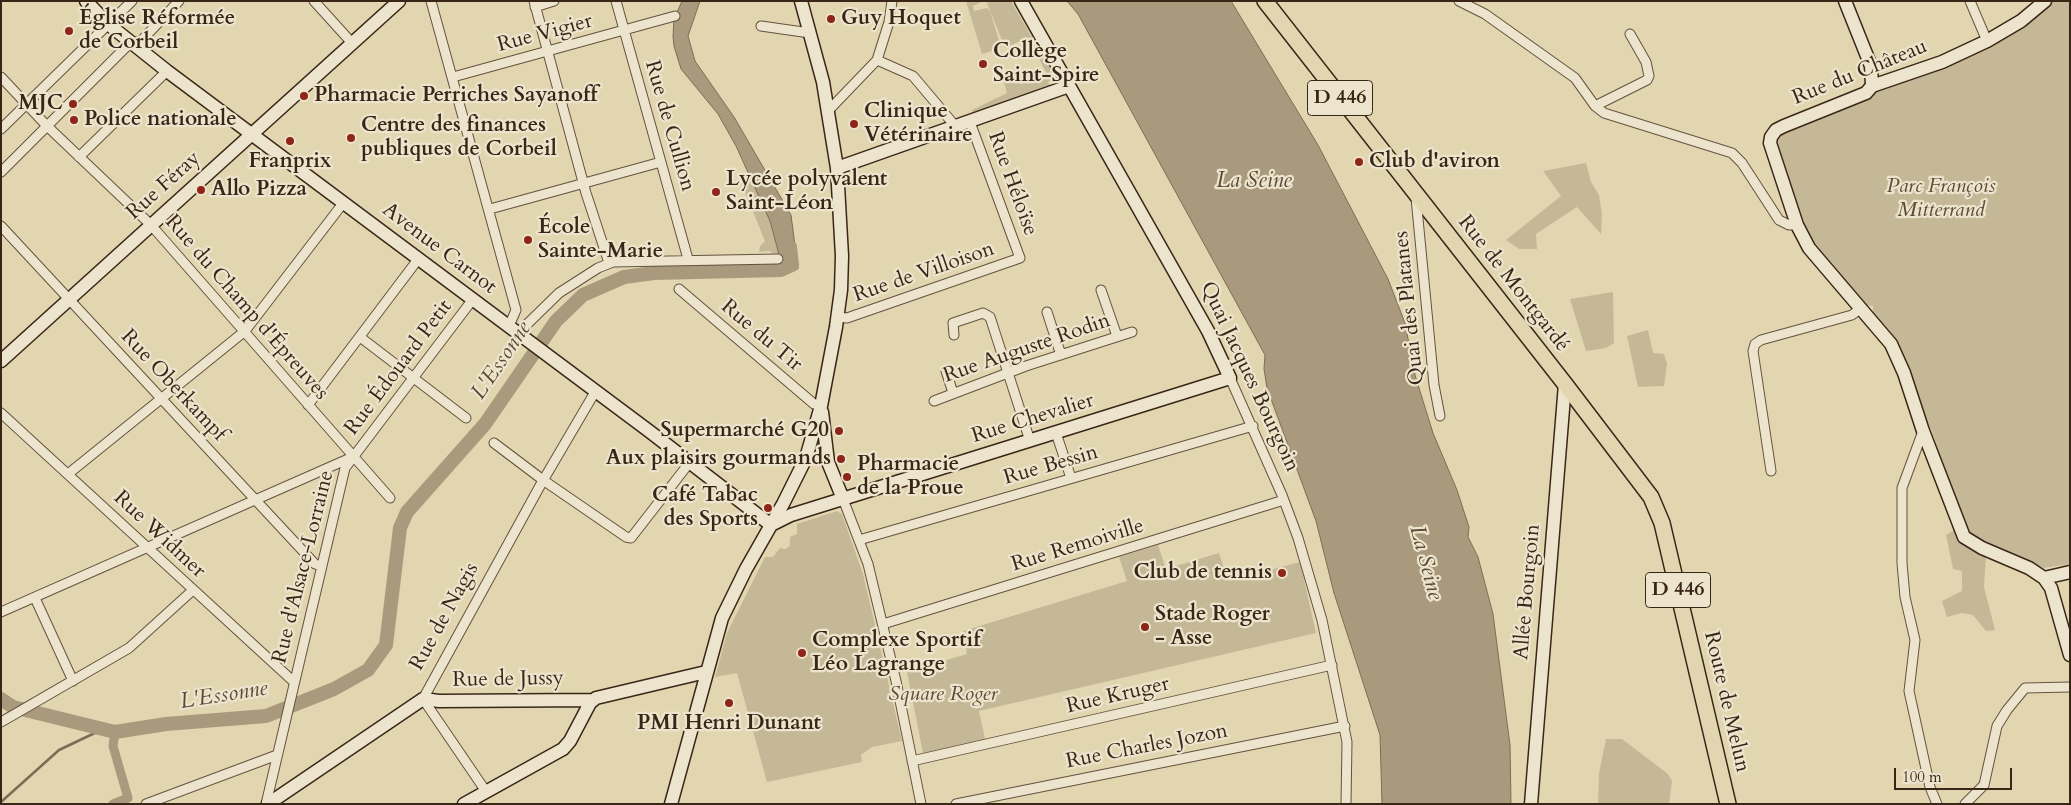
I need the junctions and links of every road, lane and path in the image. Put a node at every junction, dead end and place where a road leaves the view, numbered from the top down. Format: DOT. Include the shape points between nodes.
graph roads {
  1 [pos="86,1"];
  2 [pos="132,1"];
  3 [pos="179,1"];
  4 [pos="314,1"];
  5 [pos="399,1"];
  6 [pos="431,1"];
  7 [pos="554,1"];
  8 [pos="616,1"];
  9 [pos="801,1"];
  10 [pos="892,1"];
  11 [pos="1021,1"];
  12 [pos="1265,1"];
  13 [pos="1459,1"];
  14 [pos="1845,1"];
  15 [pos="1970,1"];
  16 [pos="2045,1"];
  17 [pos="535,4"];
  18 [pos="676,16"];
  19 [pos="108,24"];
  20 [pos="761,26"];
  21 [pos="624,31"];
  22 [pos="810,33"];
  23 [pos="1630,34"];
  24 [pos="1987,41"];
  25 [pos="352,43"];
  26 [pos="133,44"];
  27 [pos="548,52"];
  28 [pos="877,60"];
  29 [pos="167,71"];
  30 [pos="453,77"];
  31 [pos="1,78"];
  32 [pos="1069,86"];
  33 [pos="1872,86"];
  34 [pos="26,105"];
  35 [pos="1595,106"];
  36 [pos="828,111"];
  37 [pos="970,122"];
  38 [pos="47,126"];
  39 [pos="956,127"];
  40 [pos="1,129"];
  41 [pos="252,133"];
  42 [pos="79,157"];
  43 [pos="660,162"];
  44 [pos="838,168"];
  45 [pos="1,172"];
  46 [pos="584,183"];
  47 [pos="1416,195"];
  48 [pos="344,202"];
  49 [pos="490,209"];
  50 [pos="1796,219"];
  51 [pos="151,225"];
  52 [pos="1,226"];
  53 [pos="419,258"];
  54 [pos="1020,258"];
  55 [pos="688,259"];
  56 [pos="778,259"];
  57 [pos="609,264"];
  58 [pos="680,289"];
  59 [pos="1101,290"];
  60 [pos="69,299"];
  61 [pos="473,299"];
  62 [pos="1861,308"];
  63 [pos="1047,312"];
  64 [pos="838,317"];
  65 [pos="245,331"];
  66 [pos="519,331"];
  67 [pos="1132,332"];
  68 [pos="954,334"];
  69 [pos="1117,336"];
  70 [pos="360,337"];
  71 [pos="1061,355"];
  72 [pos="1,361"];
  73 [pos="946,371"];
  74 [pos="1008,372"];
  75 [pos="1230,378"];
  76 [pos="413,379"];
  77 [pos="1565,384"];
  78 [pos="595,392"];
  79 [pos="953,393"];
  80 [pos="161,400"];
  81 [pos="1577,400"];
  82 [pos="934,401"];
  83 [pos="308,404"];
  84 [pos="821,406"];
  85 [pos="1,412"];
  86 [pos="1440,416"];
  87 [pos="466,418"];
  88 [pos="817,424"];
  89 [pos="1253,426"];
  90 [pos="1923,431"];
  91 [pos="1056,433"];
  92 [pos="1030,440"];
  93 [pos="494,443"];
  94 [pos="819,449"];
  95 [pos="352,456"];
  96 [pos="806,458"];
  97 [pos="690,462"];
  98 [pos="828,462"];
  99 [pos="1771,470"];
  100 [pos="68,474"];
  101 [pos="1070,478"];
  102 [pos="544,480"];
  103 [pos="390,498"];
  104 [pos="846,498"];
  105 [pos="256,500"];
  106 [pos="1284,500"];
  107 [pos="785,511"];
  108 [pos="771,526"];
  109 [pos="859,540"];
  110 [pos="148,548"];
  111 [pos="322,566"];
  112 [pos="2070,572"];
  113 [pos="2044,578"];
  114 [pos="193,590"];
  115 [pos="35,598"];
  116 [pos="1,612"];
  117 [pos="883,624"];
  118 [pos="2070,655"];
  119 [pos="1332,664"];
  120 [pos="706,672"];
  121 [pos="73,681"];
  122 [pos="294,682"];
  123 [pos="2070,687"];
  124 [pos="424,699"];
  125 [pos="593,700"];
  126 [pos="1,722"];
  127 [pos="1345,726"];
  128 [pos="277,754"];
  129 [pos="912,761"];
  130 [pos="485,790"];
  131 [pos="146,804"];
  132 [pos="267,804"];
  133 [pos="464,804"];
  134 [pos="672,804"];
  135 [pos="921,804"];
  136 [pos="956,804"];
  137 [pos="1346,804"];
  138 [pos="1531,804"];
  139 [pos="1728,804"];
  140 [pos="1937,804"];
  141 [pos="1965,804"];
  1 -- 19 [label="street, Avenue Carnot"];
  2 -- 19 [label="street"];
  3 -- 26 [label="street" via="142,40"];
  4 -- 25 [label="street"];
  5 -- 25 [label="street, Rue Féray"];
  6 -- 30 [label="street"];
  7 -- 17 [label="street"];
  8 -- 21 [label="street, Rue de Cullion"];
  9 -- 22 [label="street"];
  10 -- 28 [label="street"];
  11 -- 32 [label="street, Quai Jacques Bourgoin"];
  12 -- 47 [label="main road, D 446"];
  13 -- 35 [label="street" via="1485,14 1575,78"];
  14 -- 33 [label="street" via="1871,66"];
  15 -- 24 [label="street"];
  16 -- 24 [label="street, Rue du Château" via="2021,21"];
  17 -- 27 [label="street"];
  18 -- 21 [label="street, Rue Vigier"];
  19 -- 26 [label="street, Avenue Carnot"];
  19 -- 34 [label="street"];
  20 -- 22 [label="street"];
  21 -- 27 [label="street, Rue Vigier"];
  21 -- 43 [label="street, Rue de Cullion"];
  22 -- 36 [label="street"];
  23 -- 35 [label="street" via="1646,62 1649,76 1647,80"];
  24 -- 33 [label="street, Rue du Château" via="1942,62"];
  25 -- 41 [label="street, Rue Féray"];
  26 -- 29 [label="street, Avenue Carnot"];
  26 -- 38 [label="street" via="126,47"];
  27 -- 30 [label="street, Rue Vigier"];
  27 -- 46 [label="street"];
  28 -- 36 [label="street"];
  28 -- 39 [label="street" via="913,76"];
  29 -- 41 [label="street, Avenue Carnot"];
  29 -- 42 [label="street"];
  30 -- 49 [label="street"];
  31 -- 34 [label="street, Rue du Champ d'Épreuves"];
  32 -- 37 [label="street"];
  32 -- 75 [label="street, Quai Jacques Bourgoin" via="1199,314"];
  33 -- 50 [label="street, Rue du Château" via="1866,93 1776,130 1771,137 1772,149"];
  34 -- 38 [label="street, Rue du Champ d'Épreuves"];
  34 -- 40 [label="street"];
  35 -- 50 [label="street" via="1604,113 1732,153 1774,212"];
  36 -- 44 [label="street"];
  37 -- 39 [label="street"];
  37 -- 54 [label="street, Rue Héloïse"];
  38 -- 42 [label="street, Rue du Champ d'Épreuves"];
  38 -- 45 [label="street"];
  39 -- 44 [label="street"];
  41 -- 48 [label="street, Avenue Carnot"];
  41 -- 51 [label="street, Rue Féray"];
  42 -- 51 [label="street, Rue du Champ d'Épreuves"];
  43 -- 46 [label="street"];
  43 -- 55 [label="street, Rue de Cullion"];
  44 -- 64 [label="street" via="842,256"];
  46 -- 49 [label="street"];
  46 -- 57 [label="street"];
  47 -- 77 [label="main road, Rue de Montgardé / D 446"];
  47 -- 86 [label="street, Quai des Platanes" via="1434,385"];
  48 -- 53 [label="street, Avenue Carnot"];
  48 -- 65 [label="street"];
  49 -- 66 [label="street"];
  50 -- 62 [label="street" via="1809,248"];
  51 -- 60 [label="street, Rue Féray"];
  51 -- 65 [label="street, Rue du Champ d'Épreuves"];
  52 -- 60 [label="street, Rue Oberkampf"];
  53 -- 61 [label="street, Avenue Carnot"];
  53 -- 70 [label="street"];
  54 -- 64 [label="street, Rue de Villoison" via="847,318"];
  55 -- 56 [label="street"];
  55 -- 57 [label="street"];
  57 -- 66 [label="street" via="576,281"];
  58 -- 84 [label="street, Rue du Tir" via="814,404"];
  59 -- 69 [label="street"];
  60 -- 72 [label="street, Rue Féray"];
  60 -- 80 [label="street, Rue Oberkampf"];
  61 -- 66 [label="street, Avenue Carnot"];
  61 -- 76 [label="street, Rue Édouard Petit"];
  62 -- 90 [label="street" via="1891,344"];
  62 -- 99 [label="street" via="1852,315 1755,344 1753,351"];
  63 -- 71 [label="street"];
  64 -- 84 [label="street"];
  65 -- 80 [label="street"];
  65 -- 83 [label="street, Rue du Champ d'Épreuves"];
  66 -- 78 [label="street, Avenue Carnot"];
  67 -- 69 [label="street, Rue Auguste Rodin"];
  68 -- 74 [label="street" via="951,325 955,322 983,313 990,317"];
  69 -- 71 [label="street, Rue Auguste Rodin"];
  70 -- 76 [label="street"];
  70 -- 83 [label="street"];
  71 -- 74 [label="street, Rue Auguste Rodin"];
  73 -- 79 [label="street"];
  74 -- 79 [label="street, Rue Auguste Rodin"];
  74 -- 92 [label="street"];
  75 -- 89 [label="street, Quai Jacques Bourgoin"];
  75 -- 91 [label="street, Rue Chevalier"];
  76 -- 87 [label="street"];
  76 -- 95 [label="street, Rue Édouard Petit"];
  77 -- 81 [label="main road, Rue de Montgardé / D 446"];
  77 -- 138 [label="street, Allée Bourgoin"];
  78 -- 97 [label="street, Avenue Carnot"];
  78 -- 102 [label="street, Rue de Nagis"];
  79 -- 82 [label="street, Rue Auguste Rodin"];
  80 -- 100 [label="street"];
  80 -- 105 [label="street, Rue Oberkampf"];
  81 -- 139 [label="main road, Route de Melun / D 446" via="1643,486 1659,514"];
  83 -- 95 [label="street, Rue du Champ d'Épreuves"];
  84 -- 88 [label="street"];
  84 -- 98 [label="street"];
  85 -- 100 [label="street, Rue Widmer"];
  88 -- 94 [label="street"];
  88 -- 96 [label="street"];
  89 -- 101 [label="street, Rue Bessin"];
  89 -- 106 [label="street, Quai Jacques Bourgoin"];
  90 -- 113 [label="street" via="1966,539"];
  90 -- 140 [label="street" via="1902,488 1902,563 1905,597 1915,640 1909,691"];
  91 -- 92 [label="street, Rue Chevalier"];
  91 -- 101 [label="street"];
  92 -- 104 [label="street, Rue Chevalier"];
  93 -- 102 [label="street"];
  94 -- 96 [label="street"];
  94 -- 98 [label="street" via="822,446"];
  95 -- 103 [label="street, Rue du Champ d'Épreuves"];
  95 -- 105 [label="street"];
  95 -- 111 [label="street, Rue d'Alsace-Lorraine" via="342,474"];
  96 -- 107 [label="street"];
  97 -- 102 [label="street" via="631,538"];
  97 -- 108 [label="street, Avenue Carnot"];
  98 -- 104 [label="street"];
  100 -- 110 [label="street, Rue Widmer"];
  101 -- 109 [label="street, Rue Bessin"];
  102 -- 124 [label="street, Rue de Nagis"];
  104 -- 107 [label="street, Rue Chevalier"];
  104 -- 109 [label="street"];
  105 -- 110 [label="street"];
  105 -- 111 [label="street, Rue Oberkampf" via="314,564"];
  106 -- 117 [label="street, Rue Remoiville"];
  106 -- 119 [label="street, Quai Jacques Bourgoin" via="1311,582"];
  107 -- 108 [label="street, Rue Chevalier"];
  108 -- 120 [label="street" via="722,618"];
  109 -- 117 [label="street"];
  110 -- 114 [label="street, Rue Widmer"];
  110 -- 115 [label="street"];
  111 -- 122 [label="street, Rue d'Alsace-Lorraine"];
  112 -- 113 [label="street"];
  113 -- 118 [label="street" via="2051,588"];
  114 -- 121 [label="street" via="129,648"];
  114 -- 122 [label="street, Rue Widmer"];
  115 -- 116 [label="street"];
  115 -- 121 [label="street"];
  117 -- 129 [label="street"];
  119 -- 127 [label="street, Quai Jacques Bourgoin"];
  119 -- 129 [label="street, Rue Kruger"];
  120 -- 125 [label="street, Rue de Jussy"];
  120 -- 134 [label="street"];
  121 -- 126 [label="street"];
  122 -- 128 [label="street, Rue d'Alsace-Lorraine"];
  123 -- 141 [label="street" via="2024,688 1997,726 1984,785"];
  124 -- 125 [label="street, Rue de Jussy"];
  124 -- 130 [label="street"];
  124 -- 132 [label="street, Rue de Nagis"];
  125 -- 130 [label="street" via="563,749"];
  127 -- 136 [label="street, Rue Charles Jozon"];
  127 -- 137 [label="street, Quai Jacques Bourgoin"];
  128 -- 131 [label="street"];
  128 -- 132 [label="street, Rue d'Alsace-Lorraine"];
  129 -- 135 [label="street"];
  130 -- 133 [label="street"];
}
